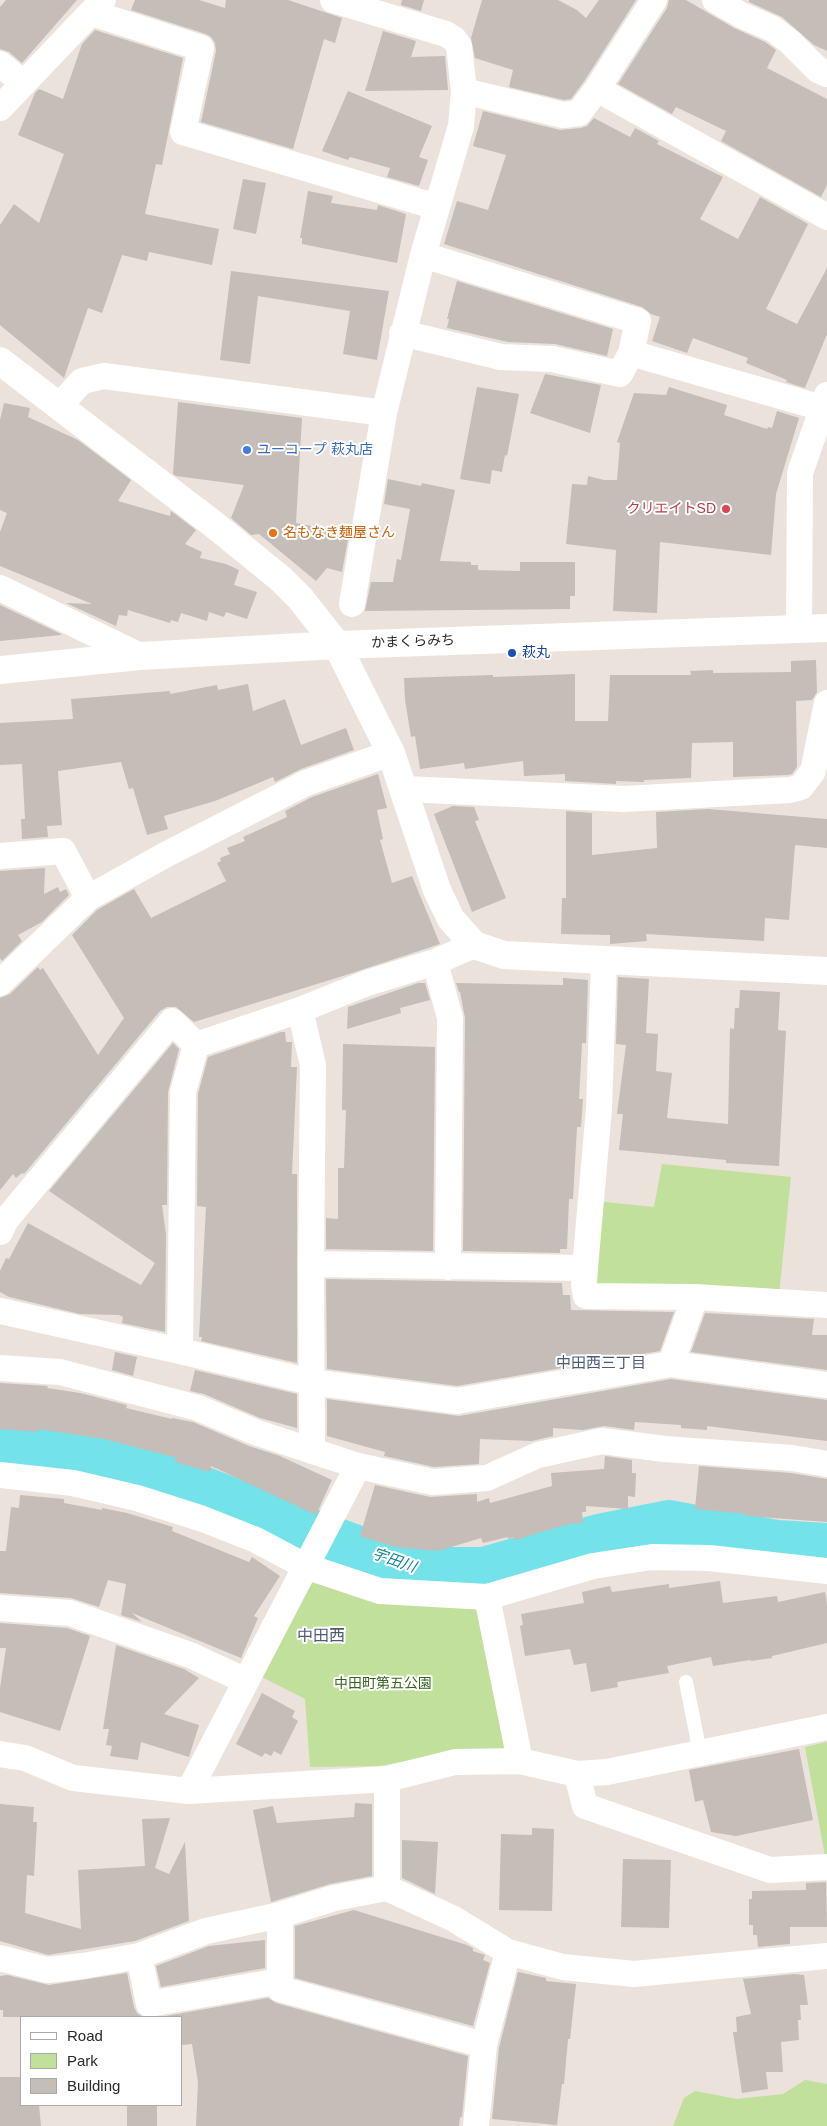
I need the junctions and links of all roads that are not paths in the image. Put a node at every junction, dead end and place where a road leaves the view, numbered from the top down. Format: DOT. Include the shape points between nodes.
graph roads {
  1 [pos="333,0"];
  2 [pos="654,0"];
  3 [pos="715,0"];
  4 [pos="98,7"];
  5 [pos="0,64"];
  6 [pos="827,74"];
  7 [pos="23,83"];
  8 [pos="597,89"];
  9 [pos="464,91"];
  10 [pos="0,108"];
  11 [pos="437,207"];
  12 [pos="827,217"];
  13 [pos="423,255"];
  14 [pos="402,333"];
  15 [pos="631,353"];
  16 [pos="0,361"];
  17 [pos="824,401"];
  18 [pos="60,405"];
  19 [pos="384,413"];
  20 [pos="0,588"];
  21 [pos="352,604"];
  22 [pos="827,628"];
  23 [pos="800,629"];
  24 [pos="336,645"];
  25 [pos="140,656"];
  26 [pos="0,670"];
  27 [pos="827,703"];
  28 [pos="391,753"];
  29 [pos="404,789"];
  30 [pos="0,856"];
  31 [pos="88,898"];
  32 [pos="474,945"];
  33 [pos="604,961"];
  34 [pos="435,962"];
  35 [pos="827,971"];
  36 [pos="0,983"];
  37 [pos="300,1010"];
  38 [pos="196,1045"];
  39 [pos="0,1232"];
  40 [pos="311,1264"];
  41 [pos="448,1267"];
  42 [pos="585,1268"];
  43 [pos="695,1297"];
  44 [pos="827,1305"];
  45 [pos="0,1311"];
  46 [pos="180,1351"];
  47 [pos="671,1364"];
  48 [pos="0,1368"];
  49 [pos="312,1382"];
  50 [pos="827,1385"];
  51 [pos="312,1451"];
  52 [pos="827,1464"];
  53 [pos="358,1466"];
  54 [pos="0,1475"];
  55 [pos="305,1566"];
  56 [pos="827,1571"];
  57 [pos="487,1597"];
  58 [pos="0,1608"];
  59 [pos="246,1681"];
  60 [pos="686,1682"];
  61 [pos="827,1727"];
  62 [pos="700,1753"];
  63 [pos="0,1754"];
  64 [pos="520,1761"];
  65 [pos="577,1774"];
  66 [pos="387,1779"];
  67 [pos="189,1791"];
  68 [pos="827,1867"];
  69 [pos="387,1888"];
  70 [pos="280,1915"];
  71 [pos="508,1952"];
  72 [pos="139,1956"];
  73 [pos="827,1956"];
  74 [pos="0,1958"];
  75 [pos="280,1981"];
  76 [pos="484,2046"];
  77 [pos="476,2126"];
  1 -- 9 [label="street" via="454,38 459,46"];
  2 -- 8 [label="street"];
  3 -- 6 [label="street" via="773,29 818,70"];
  4 -- 7 [label="street"];
  4 -- 11 [label="street" via="200,48 182,132"];
  5 -- 7 [label="street"];
  7 -- 10 [label="street"];
  8 -- 9 [label="street" via="579,113 571,116"];
  8 -- 12 [label="street"];
  9 -- 11 [label="street" via="460,126"];
  11 -- 13 [label="street"];
  13 -- 14 [label="street"];
  13 -- 15 [label="street" via="638,321"];
  14 -- 15 [label="street" via="501,356 552,358 620,374"];
  14 -- 19 [label="street"];
  15 -- 17 [label="street"];
  16 -- 18 [label="street"];
  17 -- 23 [label="street" via="800,473"];
  18 -- 19 [label="street" via="82,380 104,376"];
  18 -- 24 [label="street" via="281,579"];
  19 -- 21 [label="street"];
  20 -- 25 [label="street"];
  22 -- 23 [label="street, かまくらみち"];
  23 -- 24 [label="street, かまくらみち"];
  24 -- 25 [label="street, かまくらみち"];
  24 -- 28 [label="street"];
  25 -- 26 [label="street, かまくらみち"];
  27 -- 29 [label="street" via="813,771 801,787 790,790 624,799"];
  28 -- 29 [label="street"];
  28 -- 31 [label="street" via="306,783"];
  29 -- 32 [label="street" via="437,890 451,920"];
  30 -- 31 [label="street" via="63,851"];
  31 -- 36 [label="street"];
  32 -- 33 [label="street" via="504,955"];
  32 -- 34 [label="street"];
  33 -- 35 [label="street"];
  33 -- 42 [label="street" via="599,1109"];
  34 -- 37 [label="street" via="367,983"];
  34 -- 41 [label="street" via="450,1018"];
  37 -- 38 [label="street"];
  37 -- 40 [label="street" via="313,1065"];
  38 -- 39 [label="street" via="172,1021 5,1221"];
  38 -- 46 [label="street" via="183,1092"];
  40 -- 41 [label="street"];
  40 -- 49 [label="street"];
  41 -- 42 [label="street"];
  42 -- 43 [label="street" via="586,1296"];
  43 -- 44 [label="street"];
  43 -- 47 [label="street"];
  45 -- 46 [label="street"];
  46 -- 49 [label="street"];
  47 -- 49 [label="street" via="457,1402"];
  47 -- 50 [label="street"];
  48 -- 51 [label="street" via="60,1372 198,1408 254,1432"];
  49 -- 51 [label="street"];
  51 -- 53 [label="street"];
  52 -- 53 [label="street" via="602,1441 538,1455 487,1478 433,1482"];
  53 -- 55 [label="street"];
  54 -- 55 [label="street" via="73,1483 137,1498 256,1540"];
  55 -- 57 [label="street" via="380,1591"];
  55 -- 59 [label="street"];
  56 -- 57 [label="street" via="709,1558 652,1557 593,1566"];
  57 -- 64 [label="street"];
  58 -- 59 [label="street" via="70,1613 190,1655"];
  59 -- 67 [label="street"];
  60 -- 62 [label="lane"];
  61 -- 62 [label="street"];
  62 -- 65 [label="street" via="607,1772"];
  63 -- 67 [label="street" via="25,1758 73,1778"];
  64 -- 65 [label="street"];
  64 -- 66 [label="street" via="455,1762"];
  65 -- 68 [label="street" via="585,1806 770,1870"];
  66 -- 67 [label="street"];
  66 -- 69 [label="street"];
  69 -- 70 [label="street" via="334,1898"];
  69 -- 71 [label="street" via="454,1920"];
  70 -- 72 [label="street" via="206,1931"];
  70 -- 75 [label="street"];
  71 -- 73 [label="street" via="563,1967 634,1974"];
  71 -- 76 [label="street"];
  72 -- 74 [label="street" via="47,1970"];
  72 -- 75 [label="street" via="149,2004"];
  75 -- 76 [label="street" via="280,1988"];
  76 -- 77 [label="street"];
}
